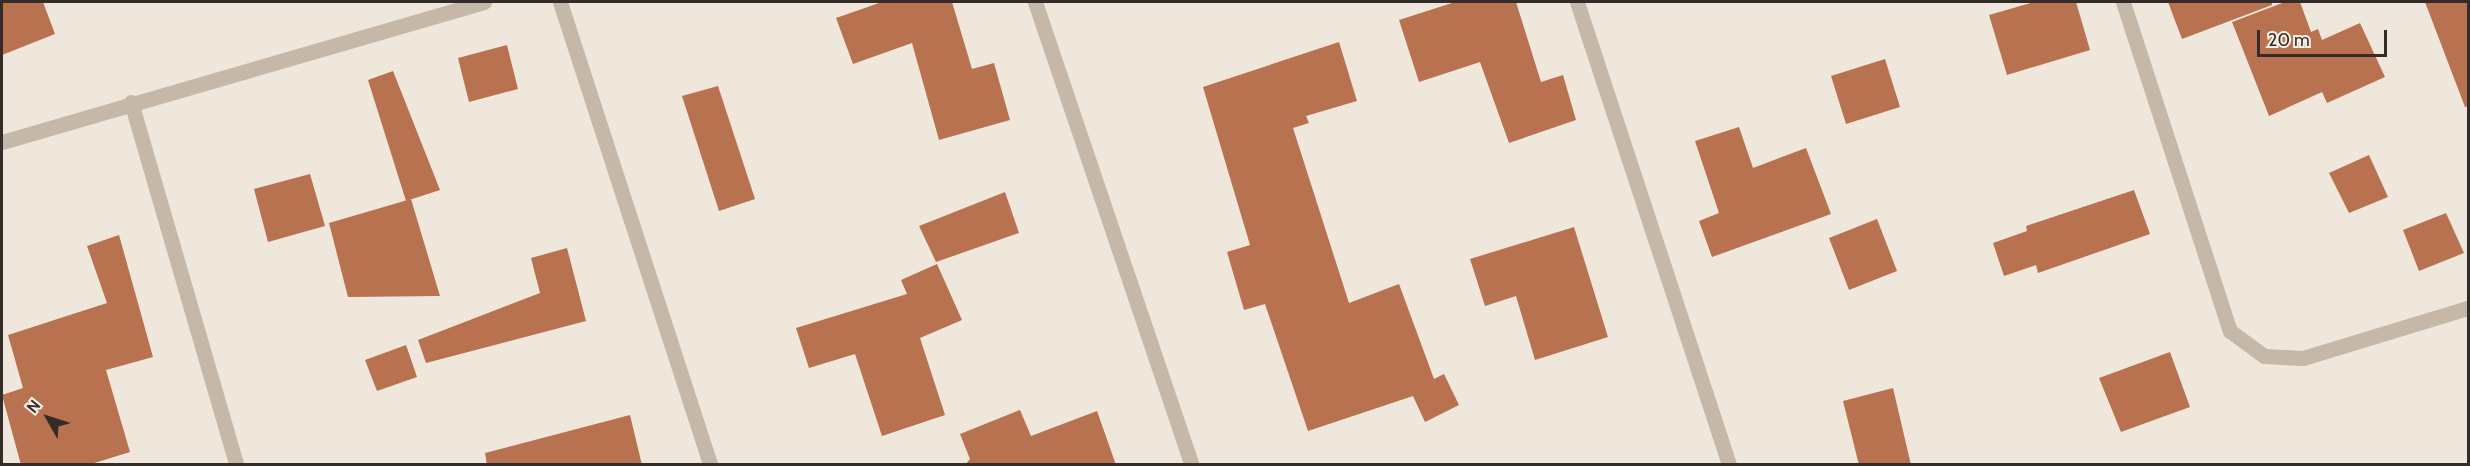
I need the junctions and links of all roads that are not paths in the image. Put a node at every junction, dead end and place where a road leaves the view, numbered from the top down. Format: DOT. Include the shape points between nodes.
graph roads {
  1 [pos="484,2"];
  2 [pos="560,2"];
  3 [pos="1035,2"];
  4 [pos="1577,2"];
  5 [pos="2123,2"];
  6 [pos="131,102"];
  7 [pos="2,142"];
  8 [pos="2469,308"];
  9 [pos="236,465"];
  10 [pos="710,465"];
  11 [pos="1191,465"];
  12 [pos="1729,465"];
  1 -- 6 [label="street"];
  2 -- 10 [label="street"];
  3 -- 11 [label="street"];
  4 -- 12 [label="street"];
  5 -- 8 [label="street" via="2230,331 2264,356 2303,358"];
  6 -- 7 [label="street"];
  6 -- 9 [label="street"];
}
